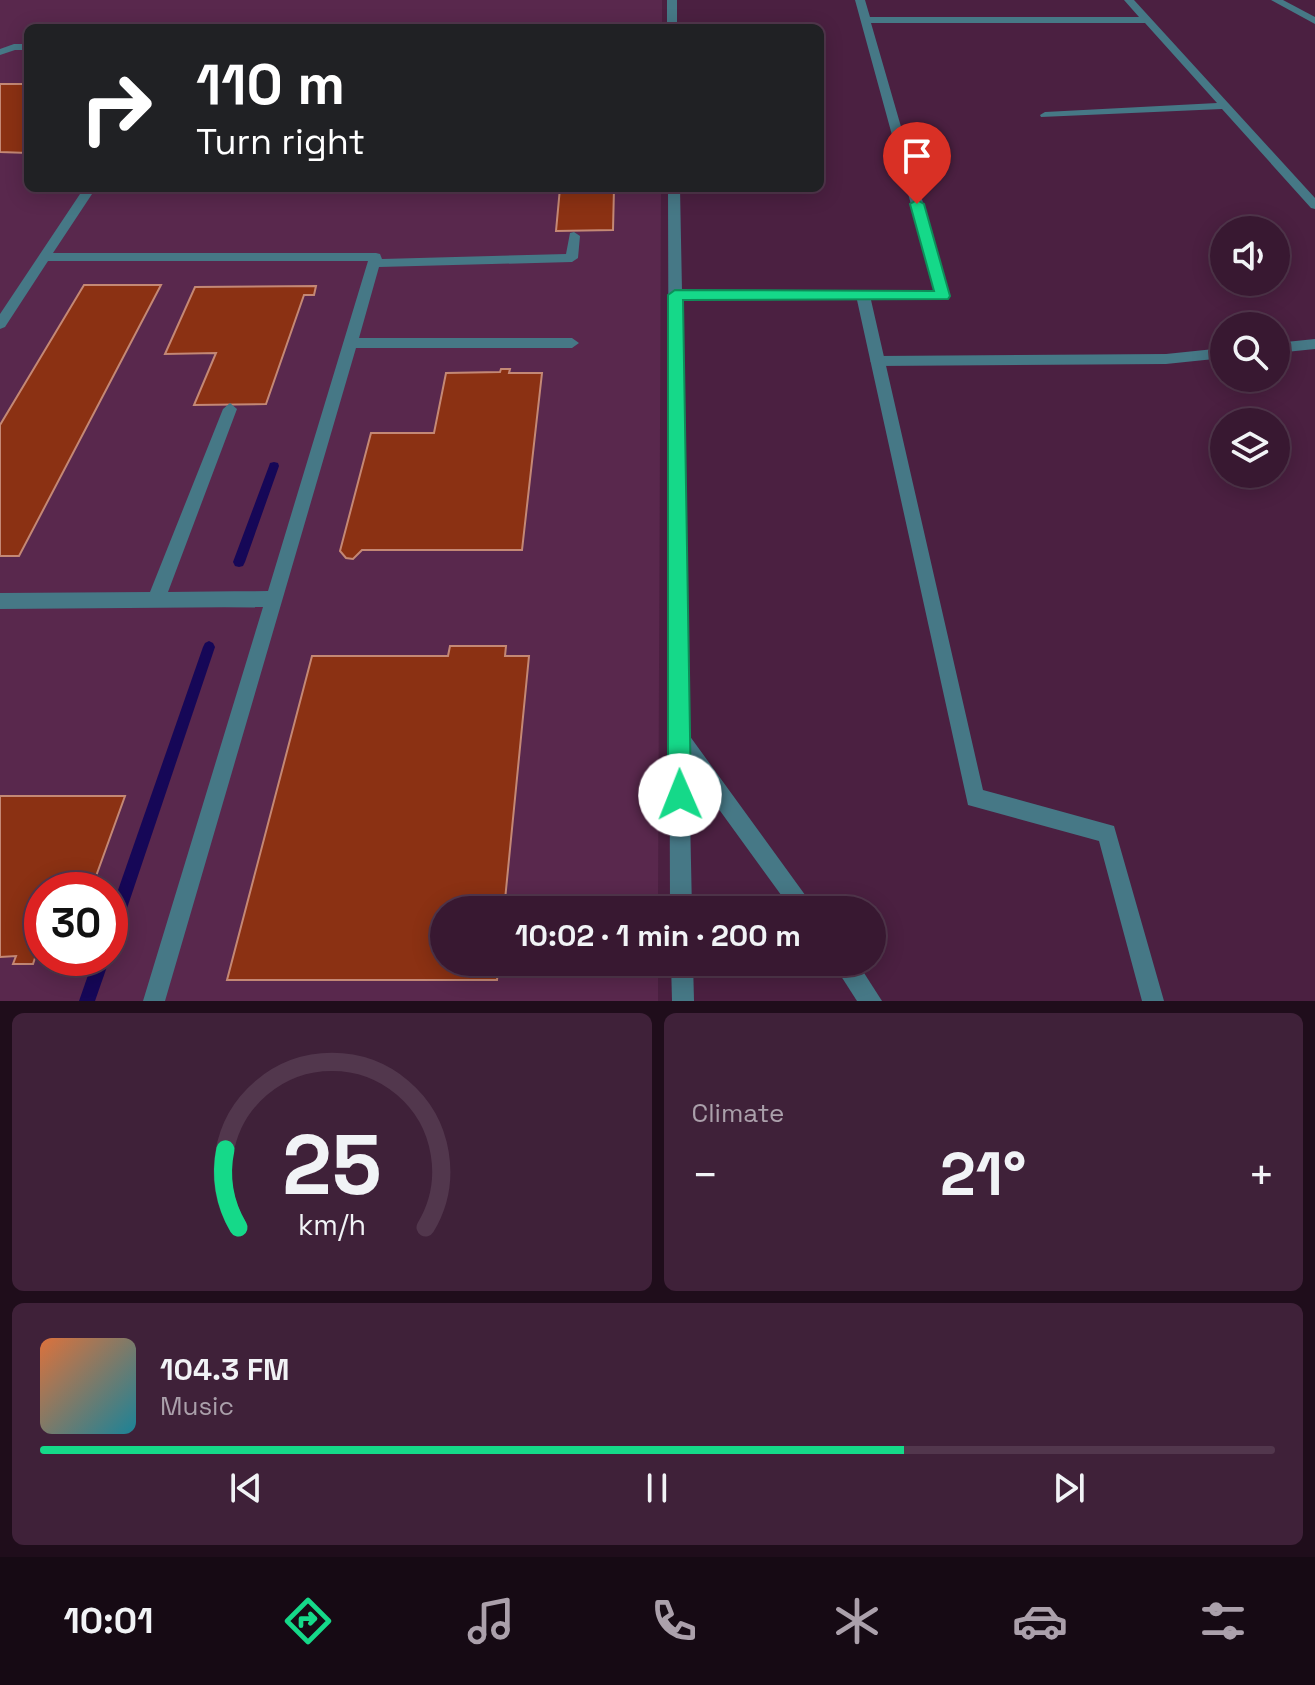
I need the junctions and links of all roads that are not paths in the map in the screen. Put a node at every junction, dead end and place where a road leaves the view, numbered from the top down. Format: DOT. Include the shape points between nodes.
graph roads {
  1 [pos="672,0"];
  2 [pos="860,0"];
  3 [pos="1129,0"];
  4 [pos="1276,0"];
  5 [pos="866,20"];
  6 [pos="1145,20"];
  7 [pos="1315,21"];
  8 [pos="672,24"];
  9 [pos="24,47"];
  10 [pos="0,52"];
  11 [pos="1226,106"];
  12 [pos="1045,115"];
  13 [pos="87,192"];
  14 [pos="674,192"];
  15 [pos="1315,205"];
  16 [pos="574,236"];
  17 [pos="44,257"];
  18 [pos="374,263"];
  19 [pos="675,295"];
  20 [pos="863,296"];
  21 [pos="0,324"];
  22 [pos="351,343"];
  23 [pos="572,343"];
  24 [pos="1315,344"];
  25 [pos="1290,347"];
  26 [pos="1210,354"];
  27 [pos="877,361"];
  28 [pos="230,409"];
  29 [pos="275,599"];
  30 [pos="156,600"];
  31 [pos="0,601"];
  32 [pos="679,737"];
  33 [pos="681,896"];
  34 [pos="795,896"];
  35 [pos="682,976"];
  36 [pos="853,976"];
  37 [pos="154,1001"];
  38 [pos="683,1001"];
  39 [pos="871,1001"];
  40 [pos="1153,1001"];
  1 -- 8 [label="street"];
  2 -- 5 [label="street"];
  3 -- 6 [label="street"];
  4 -- 7 [label="street"];
  5 -- 6 [label="street"];
  5 -- 20 [label="street" via="943,296"];
  6 -- 11 [label="street"];
  9 -- 10 [label="street"];
  11 -- 12 [label="street"];
  11 -- 15 [label="street"];
  13 -- 17 [label="street"];
  14 -- 19 [label="street"];
  16 -- 18 [label="street" via="572,258"];
  17 -- 18 [label="street" via="376,257"];
  17 -- 21 [label="street"];
  18 -- 22 [label="street"];
  19 -- 20 [label="street"];
  19 -- 32 [label="street"];
  20 -- 27 [label="street"];
  22 -- 23 [label="street"];
  22 -- 29 [label="street"];
  24 -- 25 [label="street"];
  26 -- 27 [label="street"];
  27 -- 40 [label="street" via="975,798 1107,833"];
  28 -- 30 [label="street"];
  29 -- 30 [label="street"];
  29 -- 37 [label="street"];
  30 -- 31 [label="street"];
  32 -- 33 [label="street"];
  32 -- 34 [label="street"];
  35 -- 38 [label="street"];
  36 -- 39 [label="street"];
}
